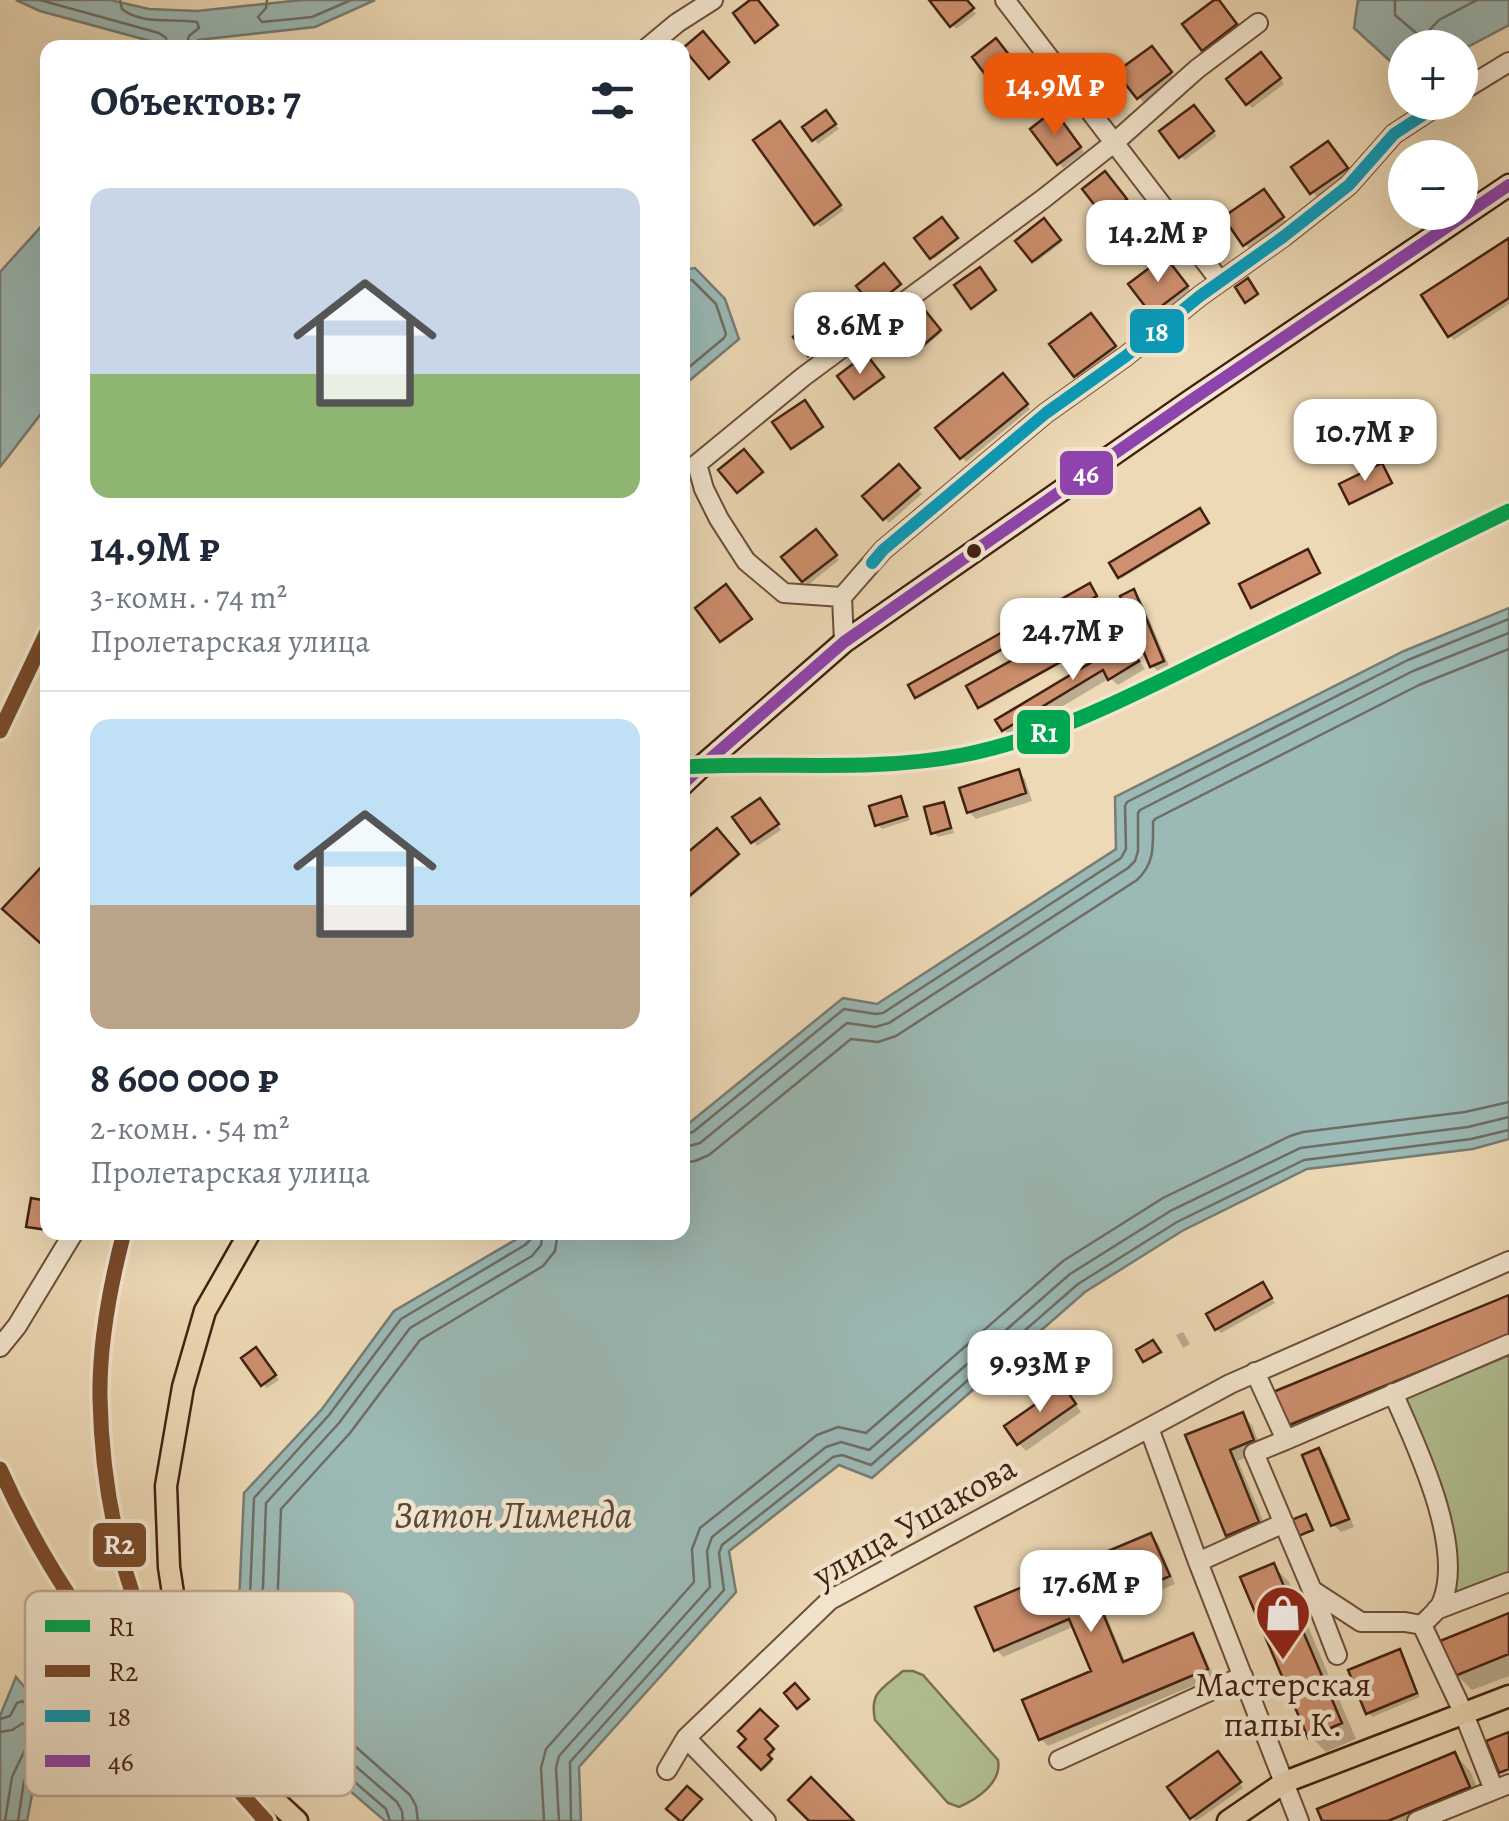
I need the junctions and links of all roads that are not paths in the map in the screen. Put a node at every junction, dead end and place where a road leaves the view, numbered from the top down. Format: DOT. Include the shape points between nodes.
graph roads {
  1 [pos="712,0"];
  2 [pos="1006,0"];
  3 [pos="1258,22"];
  4 [pos="657,40"];
  5 [pos="1509,62"];
  6 [pos="1478,81"];
  7 [pos="1415,120"];
  8 [pos="1116,142"];
  9 [pos="1509,185"];
  10 [pos="1220,281"];
  11 [pos="842,597"];
  12 [pos="844,642"];
  13 [pos="690,778"];
  14 [pos="69,1240"];
  15 [pos="245,1240"];
  16 [pos="1509,1261"];
  17 [pos="1509,1344"];
  18 [pos="0,1347"];
  19 [pos="1255,1372"];
  20 [pos="1393,1393"];
  21 [pos="1149,1428"];
  22 [pos="1286,1440"];
  23 [pos="1284,1523"];
  24 [pos="1198,1562"];
  25 [pos="1509,1582"];
  26 [pos="1312,1590"];
  27 [pos="173,1591"];
  28 [pos="1436,1610"];
  29 [pos="1422,1625"];
  30 [pos="1338,1655"];
  31 [pos="1244,1676"];
  32 [pos="1509,1696"];
  33 [pos="1464,1714"];
  34 [pos="686,1738"];
  35 [pos="1058,1760"];
  36 [pos="667,1770"];
  37 [pos="1285,1782"];
  38 [pos="1502,1787"];
  39 [pos="270,1796"];
  40 [pos="297,1821"];
  41 [pos="766,1821"];
  42 [pos="1228,1821"];
  43 [pos="1299,1821"];
  44 [pos="1418,1821"];
  1 -- 4 [label="street"];
  2 -- 8 [label="street"];
  3 -- 8 [label="street"];
  5 -- 6 [label="street"];
  7 -- 10 [label="street" via="1349,185"];
  8 -- 10 [label="street"];
  8 -- 11 [label="street" via="697,464 704,490 746,561 784,593"];
  9 -- 12 [label="main road"];
  10 -- 11 [label="street" via="1031,426 883,550"];
  11 -- 12 [label="street"];
  12 -- 13 [label="main road"];
  14 -- 18 [label="street"];
  15 -- 27 [label="main road" via="205,1311 183,1386 166,1486"];
  16 -- 19 [label="street, улица Ушакова"];
  17 -- 20 [label="street"];
  19 -- 21 [label="street, улица Ушакова"];
  19 -- 22 [label="street"];
  20 -- 22 [label="street"];
  20 -- 28 [label="street" via="1446,1536 1448,1572"];
  21 -- 24 [label="street"];
  21 -- 34 [label="street, улица Ушакова" via="830,1600"];
  22 -- 23 [label="street" via="1254,1454"];
  23 -- 24 [label="street"];
  23 -- 26 [label="street"];
  24 -- 31 [label="street"];
  25 -- 28 [label="street"];
  26 -- 29 [label="street" via="1361,1622"];
  26 -- 30 [label="street"];
  28 -- 29 [label="street"];
  29 -- 33 [label="street"];
  31 -- 35 [label="street"];
  31 -- 37 [label="street"];
  32 -- 33 [label="main road"];
  33 -- 37 [label="main road"];
  33 -- 38 [label="street"];
  34 -- 36 [label="street, улица Ушакова"];
  34 -- 41 [label="street"];
  37 -- 42 [label="main road"];
  37 -- 43 [label="street"];
  38 -- 44 [label="street"];
  39 -- 40 [label="main road"];
}
